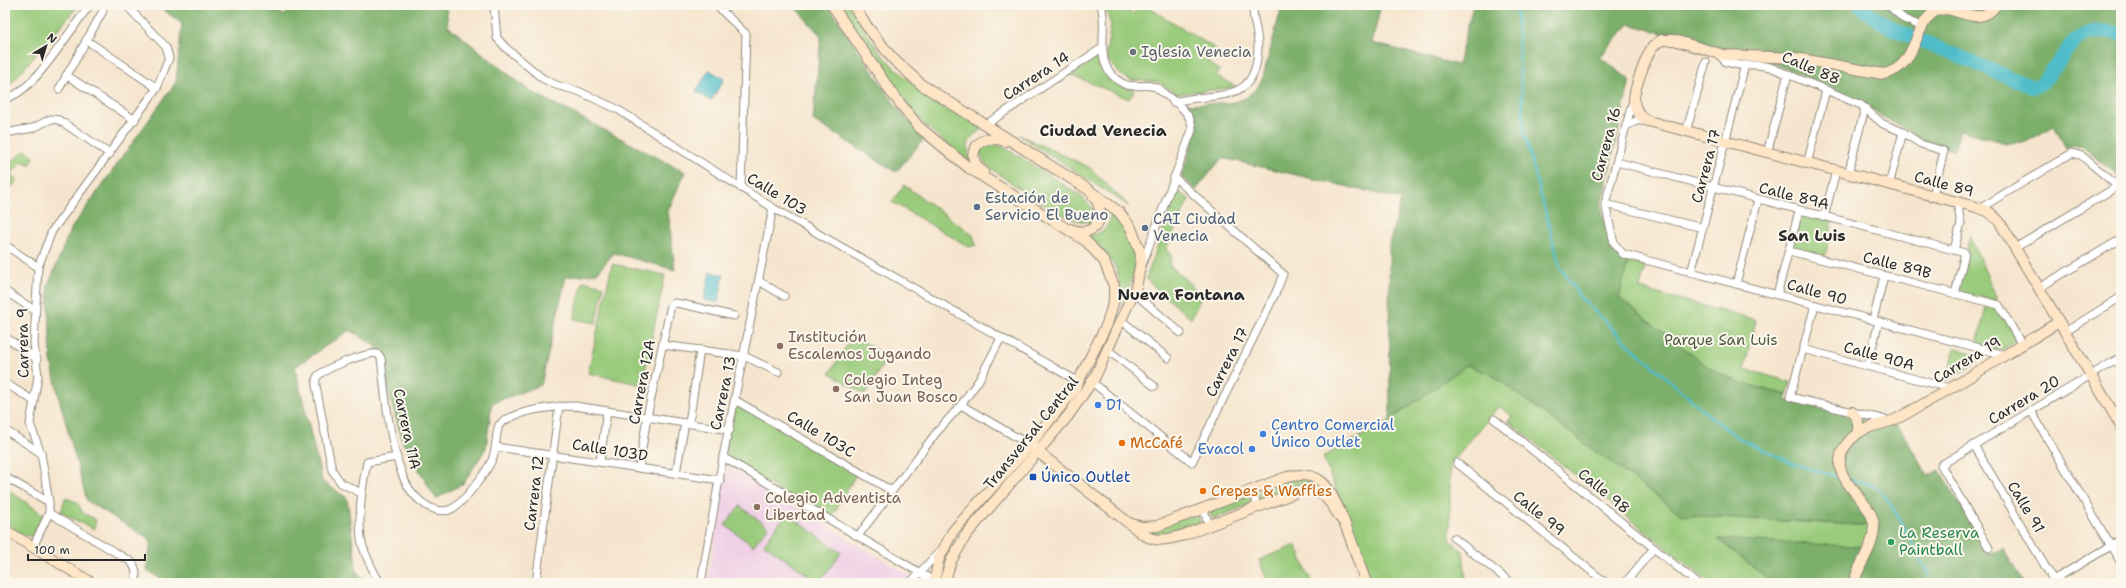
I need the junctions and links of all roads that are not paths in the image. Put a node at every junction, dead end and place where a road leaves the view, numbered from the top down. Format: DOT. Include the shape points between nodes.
graph roads {
  1 [pos="126,5"];
  2 [pos="494,5"];
  3 [pos="716,5"];
  4 [pos="832,5"];
  5 [pos="853,5"];
  6 [pos="1101,5"];
  7 [pos="1253,5"];
  8 [pos="1888,5"];
  9 [pos="1996,5"];
  10 [pos="88,6"];
  11 [pos="103,11"];
  12 [pos="1922,30"];
  13 [pos="86,40"];
  14 [pos="1658,42"];
  15 [pos="1102,48"];
  16 [pos="1718,54"];
  17 [pos="1706,62"];
  18 [pos="1745,65"];
  19 [pos="1788,74"];
  20 [pos="66,75"];
  21 [pos="157,88"];
  22 [pos="59,89"];
  23 [pos="1826,90"];
  24 [pos="1634,97"];
  25 [pos="5,98"];
  26 [pos="1173,102"];
  27 [pos="1865,108"];
  28 [pos="135,120"];
  29 [pos="1648,122"];
  30 [pos="985,125"];
  31 [pos="1626,126"];
  32 [pos="1686,132"];
  33 [pos="1903,132"];
  34 [pos="5,133"];
  35 [pos="1726,142"];
  36 [pos="1018,146"];
  37 [pos="1766,153"];
  38 [pos="110,154"];
  39 [pos="1616,162"];
  40 [pos="1807,164"];
  41 [pos="1836,171"];
  42 [pos="1848,174"];
  43 [pos="1174,177"];
  44 [pos="994,183"];
  45 [pos="1889,185"];
  46 [pos="2119,187"];
  47 [pos="741,188"];
  48 [pos="1086,188"];
  49 [pos="1714,189"];
  50 [pos="1933,196"];
  51 [pos="1758,200"];
  52 [pos="1957,203"];
  53 [pos="1606,204"];
  54 [pos="774,208"];
  55 [pos="1979,208"];
  56 [pos="1799,211"];
  57 [pos="1824,217"];
  58 [pos="1057,222"];
  59 [pos="1703,228"];
  60 [pos="2121,239"];
  61 [pos="5,245"];
  62 [pos="2015,248"];
  63 [pos="1954,250"];
  64 [pos="1789,251"];
  65 [pos="1623,254"];
  66 [pos="38,267"];
  67 [pos="1691,273"];
  68 [pos="1139,274"];
  69 [pos="1884,276"];
  70 [pos="759,281"];
  71 [pos="1736,284"];
  72 [pos="2039,288"];
  73 [pos="5,291"];
  74 [pos="1134,292"];
  75 [pos="1955,294"];
  76 [pos="1777,295"];
  77 [pos="784,296"];
  78 [pos="2121,297"];
  79 [pos="1815,305"];
  80 [pos="34,310"];
  81 [pos="734,316"];
  82 [pos="1121,320"];
  83 [pos="1876,321"];
  84 [pos="2059,322"];
  85 [pos="2065,332"];
  86 [pos="1181,333"];
  87 [pos="5,337"];
  88 [pos="1002,338"];
  89 [pos="2022,344"];
  90 [pos="663,345"];
  91 [pos="1803,349"];
  92 [pos="700,350"];
  93 [pos="1108,350"];
  94 [pos="2005,355"];
  95 [pos="744,356"];
  96 [pos="2121,357"];
  97 [pos="1168,358"];
  98 [pos="37,359"];
  99 [pos="1867,366"];
  100 [pos="778,372"];
  101 [pos="2091,375"];
  102 [pos="1079,382"];
  103 [pos="1092,382"];
  104 [pos="5,383"];
  105 [pos="1154,386"];
  106 [pos="1949,388"];
  107 [pos="2105,398"];
  108 [pos="736,400"];
  109 [pos="34,401"];
  110 [pos="961,405"];
  111 [pos="559,406"];
  112 [pos="2031,411"];
  113 [pos="607,412"];
  114 [pos="1852,412"];
  115 [pos="647,417"];
  116 [pos="1494,419"];
  117 [pos="1890,421"];
  118 [pos="2121,421"];
  119 [pos="687,423"];
  120 [pos="2121,426"];
  121 [pos="5,430"];
  122 [pos="730,430"];
  123 [pos="1858,433"];
  124 [pos="1974,445"];
  125 [pos="496,447"];
  126 [pos="1034,448"];
  127 [pos="41,453"];
  128 [pos="552,454"];
  129 [pos="397,457"];
  130 [pos="723,457"];
  131 [pos="600,461"];
  132 [pos="1457,463"];
  133 [pos="639,468"];
  134 [pos="676,473"];
  135 [pos="5,477"];
  136 [pos="720,480"];
  137 [pos="1251,490"];
  138 [pos="892,491"];
  139 [pos="361,492"];
  140 [pos="49,502"];
  141 [pos="1258,507"];
  142 [pos="1203,508"];
  143 [pos="49,513"];
  144 [pos="1342,520"];
  145 [pos="1128,523"];
  146 [pos="1209,525"];
  147 [pos="6,529"];
  148 [pos="858,536"];
  149 [pos="1454,538"];
  150 [pos="2121,540"];
  151 [pos="2111,546"];
  152 [pos="33,547"];
  153 [pos="944,547"];
  154 [pos="1654,548"];
  155 [pos="1989,548"];
  156 [pos="2121,563"];
  157 [pos="920,573"];
  158 [pos="2054,581"];
  159 [pos="934,582"];
  160 [pos="92,583"];
  161 [pos="136,583"];
  162 [pos="380,583"];
  163 [pos="536,583"];
  164 [pos="701,583"];
  165 [pos="910,583"];
  166 [pos="944,583"];
  167 [pos="1366,583"];
  168 [pos="1510,583"];
  169 [pos="1606,583"];
  170 [pos="1625,583"];
  171 [pos="1698,583"];
  172 [pos="1854,583"];
  1 -- 21 [label="street, Carrera 9" via="169,50 169,58"];
  2 -- 47 [label="street, Calle 103" via="497,38 542,78 617,109"];
  3 -- 47 [label="street" via="746,34"];
  4 -- 44 [label="street, Transversal Central" via="891,92 919,127 958,160"];
  5 -- 30 [label="street, Transversal Central" via="880,44 913,78"];
  6 -- 15 [label="street" via="1104,22"];
  7 -- 26 [label="street" via="1258,47 1254,71 1243,88 1227,94"];
  8 -- 12 [label="street"];
  9 -- 12 [label="street" via="1987,14 1977,16 1937,10"];
  10 -- 25 [label="street" via="40,72 21,91 10,98"];
  11 -- 13 [label="street"];
  12 -- 16 [label="street" via="1901,66 1883,74 1796,58"];
  13 -- 20 [label="street"];
  13 -- 21 [label="street"];
  14 -- 16 [label="street, Calle 88" via="1674,40"];
  14 -- 24 [label="street, Carrera 16" via="1648,55"];
  15 -- 26 [label="street" via="1104,63 1123,83 1131,86 1153,85"];
  15 -- 30 [label="street, Carrera 14"];
  16 -- 18 [label="street, Calle 88" via="1726,62"];
  17 -- 32 [label="street"];
  18 -- 19 [label="street, Calle 88" via="1764,65"];
  18 -- 35 [label="street, Carrera 17"];
  19 -- 23 [label="street, Calle 88"];
  19 -- 37 [label="street"];
  20 -- 22 [label="street"];
  20 -- 28 [label="street"];
  21 -- 28 [label="street, Carrera 9"];
  23 -- 27 [label="street, Calle 88"];
  23 -- 40 [label="street"];
  24 -- 29 [label="street" via="1637,111"];
  24 -- 31 [label="street, Carrera 16"];
  26 -- 43 [label="street" via="1187,113 1192,124"];
  27 -- 33 [label="street, Calle 88" via="1883,124"];
  27 -- 42 [label="street"];
  28 -- 38 [label="street, Carrera 9"];
  29 -- 31 [label="street, Calle 89" via="1636,121"];
  29 -- 32 [label="street, Calle 89"];
  30 -- 36 [label="street, Transversal Central"];
  31 -- 39 [label="street, Carrera 16"];
  32 -- 35 [label="street, Calle 89"];
  33 -- 45 [label="street"];
  33 -- 50 [label="street, Calle 88" via="1921,144 1944,151"];
  34 -- 38 [label="street" via="33,128 51,119 59,120"];
  35 -- 37 [label="street, Calle 89"];
  35 -- 49 [label="street, Carrera 17"];
  36 -- 44 [label="street" via="990,137 976,146 975,163"];
  36 -- 48 [label="street, Transversal Central"];
  37 -- 40 [label="street, Calle 89"];
  38 -- 66 [label="street, Carrera 9" via="52,231"];
  39 -- 49 [label="street, Calle 89A"];
  39 -- 53 [label="street, Carrera 16"];
  40 -- 41 [label="street, Calle 89"];
  41 -- 42 [label="street, Calle 89"];
  41 -- 57 [label="street"];
  42 -- 45 [label="street, Calle 89"];
  43 -- 68 [label="street"];
  43 -- 103 [label="street, Carrera 17" via="1283,274 1277,290 1192,462"];
  44 -- 58 [label="street, Transversal Central"];
  45 -- 50 [label="street, Calle 89"];
  46 -- 55 [label="street" via="2082,156 2072,153"];
  46 -- 62 [label="street"];
  47 -- 54 [label="street, Calle 103"];
  48 -- 58 [label="street" via="1099,203 1101,212 1094,228 1085,232 1076,231"];
  48 -- 68 [label="street, Transversal Central" via="1111,205 1131,228 1141,254"];
  49 -- 51 [label="street, Calle 89A"];
  49 -- 59 [label="street, Carrera 17"];
  50 -- 52 [label="street, Calle 89"];
  51 -- 56 [label="street, Calle 89A"];
  51 -- 71 [label="street"];
  52 -- 55 [label="street, Calle 89"];
  52 -- 63 [label="street" via="1961,223"];
  53 -- 59 [label="street"];
  53 -- 65 [label="street, Carrera 16" via="1614,244"];
  54 -- 70 [label="street, Carrera 13"];
  54 -- 88 [label="street, Calle 103"];
  55 -- 62 [label="street, Calle 89" via="1996,217"];
  56 -- 57 [label="street, Calle 89A"];
  56 -- 64 [label="street"];
  57 -- 63 [label="street, Calle 89A"];
  58 -- 102 [label="street, Transversal Central" via="1086,241 1099,254 1114,286 1110,316"];
  59 -- 67 [label="street, Carrera 17"];
  60 -- 72 [label="street"];
  61 -- 66 [label="street"];
  62 -- 72 [label="street, Calle 89"];
  63 -- 75 [label="street, Calle 89A" via="1965,253"];
  64 -- 69 [label="street, Calle 89B"];
  64 -- 76 [label="street"];
  65 -- 67 [label="street, Calle 90"];
  66 -- 80 [label="street, Carrera 9"];
  67 -- 71 [label="street, Calle 90"];
  68 -- 74 [label="street, Transversal Central"];
  69 -- 75 [label="street, Calle 89B"];
  69 -- 83 [label="street"];
  70 -- 77 [label="street"];
  70 -- 95 [label="street, Carrera 13"];
  71 -- 76 [label="street, Calle 90"];
  72 -- 84 [label="street, Calle 89"];
  73 -- 80 [label="street"];
  74 -- 82 [label="street, Transversal Central"];
  74 -- 86 [label="street"];
  75 -- 89 [label="street, Calle 89B" via="1999,305"];
  76 -- 79 [label="street, Calle 90"];
  78 -- 85 [label="street"];
  79 -- 83 [label="street, Calle 90"];
  79 -- 91 [label="street"];
  80 -- 98 [label="street, Carrera 9" via="34,343"];
  81 -- 90 [label="street, Carrera 12A" via="674,304 670,308"];
  82 -- 93 [label="street, Transversal Central"];
  82 -- 97 [label="street"];
  83 -- 94 [label="street, Calle 90"];
  83 -- 99 [label="street"];
  84 -- 85 [label="street, Calle 89"];
  84 -- 89 [label="street, Carrera 19"];
  85 -- 101 [label="street, Calle 89"];
  87 -- 98 [label="street"];
  88 -- 102 [label="street, Calle 103"];
  88 -- 110 [label="street" via="979,380"];
  89 -- 94 [label="street, Carrera 19"];
  90 -- 92 [label="street"];
  90 -- 115 [label="street, Carrera 12A"];
  91 -- 99 [label="street, Calle 90A"];
  91 -- 114 [label="street" via="1790,397"];
  92 -- 95 [label="street"];
  92 -- 119 [label="street"];
  93 -- 103 [label="street, Transversal Central"];
  93 -- 105 [label="street"];
  94 -- 106 [label="street, Carrera 19"];
  95 -- 100 [label="street"];
  95 -- 108 [label="street, Carrera 13"];
  96 -- 101 [label="street, Carrera 20"];
  98 -- 109 [label="street, Carrera 9" via="38,376"];
  99 -- 106 [label="street, Calle 90A"];
  101 -- 107 [label="street, Calle 89"];
  101 -- 112 [label="street, Carrera 20"];
  102 -- 126 [label="street, Transversal Central"];
  103 -- 126 [label="street, Transversal Central" via="1074,409"];
  104 -- 109 [label="street"];
  106 -- 117 [label="street, Carrera 19"];
  107 -- 118 [label="street"];
  107 -- 120 [label="street, Calle 89"];
  108 -- 122 [label="street, Carrera 13"];
  108 -- 138 [label="street, Calle 103C"];
  109 -- 127 [label="street, Carrera 9" via="30,424"];
  110 -- 126 [label="street"];
  110 -- 138 [label="street"];
  111 -- 113 [label="street"];
  111 -- 125 [label="street" via="519,414 503,421 496,432"];
  111 -- 128 [label="street, Carrera 12"];
  112 -- 124 [label="street, Carrera 20"];
  112 -- 151 [label="street"];
  113 -- 115 [label="street"];
  113 -- 131 [label="street"];
  114 -- 117 [label="street"];
  114 -- 123 [label="street" via="1858,421"];
  115 -- 119 [label="street"];
  115 -- 133 [label="street, Carrera 12A"];
  116 -- 154 [label="street, Calle 98"];
  117 -- 123 [label="street, Carrera 19"];
  119 -- 122 [label="street"];
  119 -- 134 [label="street"];
  121 -- 127 [label="street"];
  122 -- 130 [label="street, Carrera 13"];
  123 -- 172 [label="street" via="1843,450 1840,467 1867,509 1874,526 1870,547"];
  124 -- 155 [label="street, Carrera 20" via="1941,465"];
  124 -- 158 [label="street, Calle 91"];
  125 -- 128 [label="street, Calle 103D"];
  125 -- 129 [label="street, Carrera 11A" via="492,460 467,495 450,510 428,506 418,499 402,475"];
  126 -- 145 [label="street"];
  126 -- 153 [label="street, Transversal Central" via="958,526"];
  126 -- 166 [label="street, Transversal Central" via="966,535 951,561"];
  127 -- 140 [label="street, Carrera 9"];
  128 -- 131 [label="street, Calle 103D"];
  128 -- 163 [label="street, Carrera 12"];
  129 -- 139 [label="street" via="367,462"];
  129 -- 139 [label="street, Carrera 11A" via="381,358 378,354 368,353 320,374 316,379 316,386 332,470 341,483"];
  130 -- 136 [label="street, Carrera 13"];
  130 -- 148 [label="street"];
  131 -- 133 [label="street, Calle 103D"];
  132 -- 169 [label="street, Calle 99"];
  133 -- 134 [label="street, Calle 103D"];
  134 -- 136 [label="street, Calle 103D"];
  135 -- 140 [label="street"];
  136 -- 164 [label="street, Carrera 13"];
  137 -- 141 [label="street"];
  137 -- 142 [label="street"];
  137 -- 144 [label="street" via="1291,476 1315,477 1333,495"];
  138 -- 148 [label="street"];
  139 -- 162 [label="street" via="361,539"];
  140 -- 143 [label="street, Carrera 9"];
  141 -- 144 [label="street" via="1310,488 1323,495"];
  141 -- 146 [label="street"];
  142 -- 145 [label="street" via="1157,526 1142,527"];
  142 -- 146 [label="street"];
  143 -- 152 [label="street, Carrera 9"];
  143 -- 161 [label="street" via="134,565"];
  144 -- 167 [label="street"];
  145 -- 146 [label="street" via="1149,538 1160,540 1178,537"];
  147 -- 152 [label="street"];
  148 -- 157 [label="street"];
  149 -- 168 [label="street"];
  150 -- 151 [label="street"];
  151 -- 156 [label="street"];
  151 -- 158 [label="street"];
  152 -- 160 [label="street"];
  153 -- 157 [label="street"];
  153 -- 159 [label="street, Transversal Central"];
  154 -- 170 [label="street"];
  154 -- 171 [label="street, Calle 98"];
  157 -- 159 [label="street"];
  157 -- 165 [label="street"];
}
